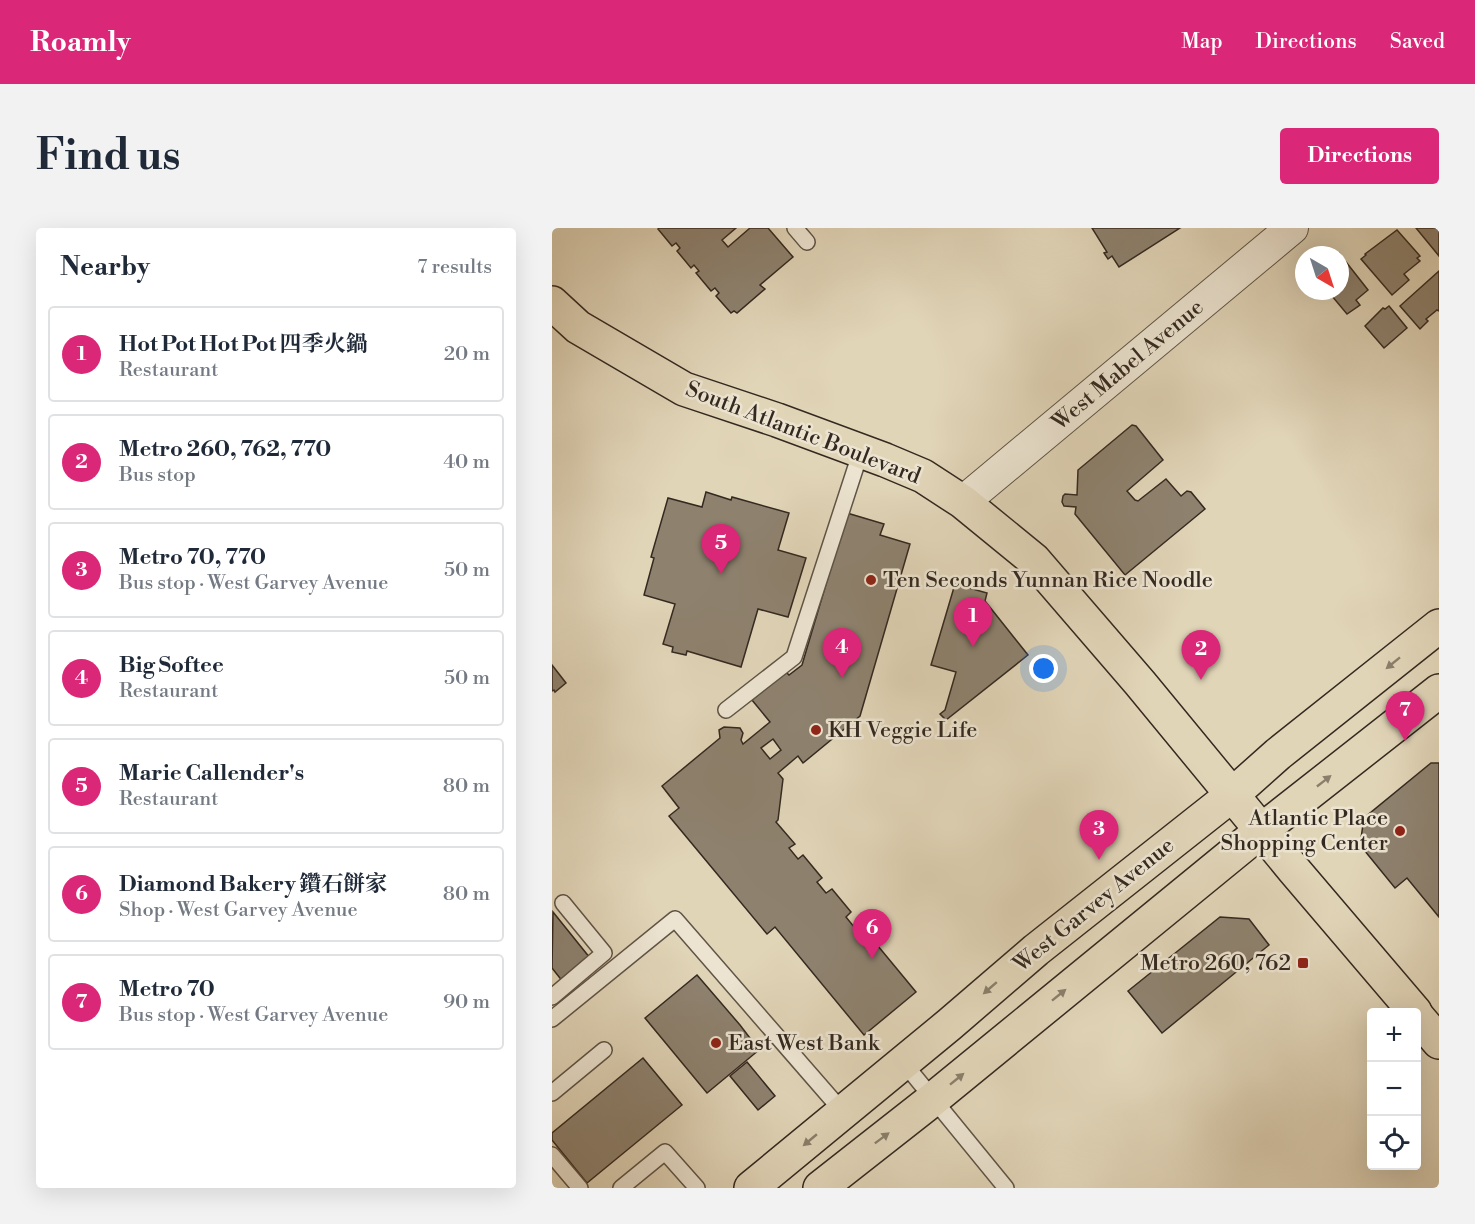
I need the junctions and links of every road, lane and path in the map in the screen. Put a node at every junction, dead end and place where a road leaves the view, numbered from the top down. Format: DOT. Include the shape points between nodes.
graph roads {
  1 [pos="795,228"];
  2 [pos="1292,228"];
  3 [pos="807,242"];
  4 [pos="552,303"];
  5 [pos="861,451"];
  6 [pos="963,502"];
  7 [pos="1439,626"];
  8 [pos="1439,691"];
  9 [pos="726,710"];
  10 [pos="1232,795"];
  11 [pos="1262,830"];
  12 [pos="563,903"];
  13 [pos="552,997"];
  14 [pos="1411,1008"];
  15 [pos="552,1019"];
  16 [pos="1421,1020"];
  17 [pos="1439,1042"];
  18 [pos="604,1050"];
  19 [pos="903,1062"];
  20 [pos="552,1093"];
  21 [pos="932,1100"];
  22 [pos="843,1113"];
  23 [pos="552,1155"];
  24 [pos="580,1188"];
  25 [pos="621,1188"];
  26 [pos="697,1188"];
  27 [pos="752,1188"];
  28 [pos="820,1188"];
  29 [pos="1006,1188"];
  1 -- 3 [label="lane"];
  2 -- 6 [label="street, West Mabel Avenue"];
  4 -- 5 [label="main road, South Atlantic Boulevard" via="578,327 684,389"];
  5 -- 6 [label="main road, South Atlantic Boulevard" via="922,476"];
  5 -- 9 [label="lane" via="794,657"];
  6 -- 10 [label="main road, South Atlantic Boulevard" via="1034,560"];
  7 -- 10 [label="main road, West Garvey Avenue, one-way"];
  11 -- 8 [label="main road, one-way"];
  10 -- 11 [label="main road, South Atlantic Boulevard"];
  10 -- 19 [label="main road, West Garvey Avenue, one-way" via="1036,950"];
  11 -- 14 [label="main road, South Atlantic Boulevard"];
  21 -- 11 [label="main road, one-way"];
  12 -- 13 [label="lane" via="604,953"];
  15 -- 22 [label="lane" via="675,919"];
  16 -- 17 [label="main road, South Atlantic Boulevard"];
  18 -- 20 [label="lane"];
  19 -- 21 [label="lane"];
  19 -- 22 [label="main road, West Garvey Avenue"];
  28 -- 21 [label="main road, one-way"];
  21 -- 29 [label="lane"];
  22 -- 27 [label="main road, West Garvey Avenue, one-way"];
  23 -- 24 [label="lane"];
  25 -- 26 [label="lane" via="665,1152"];
}
